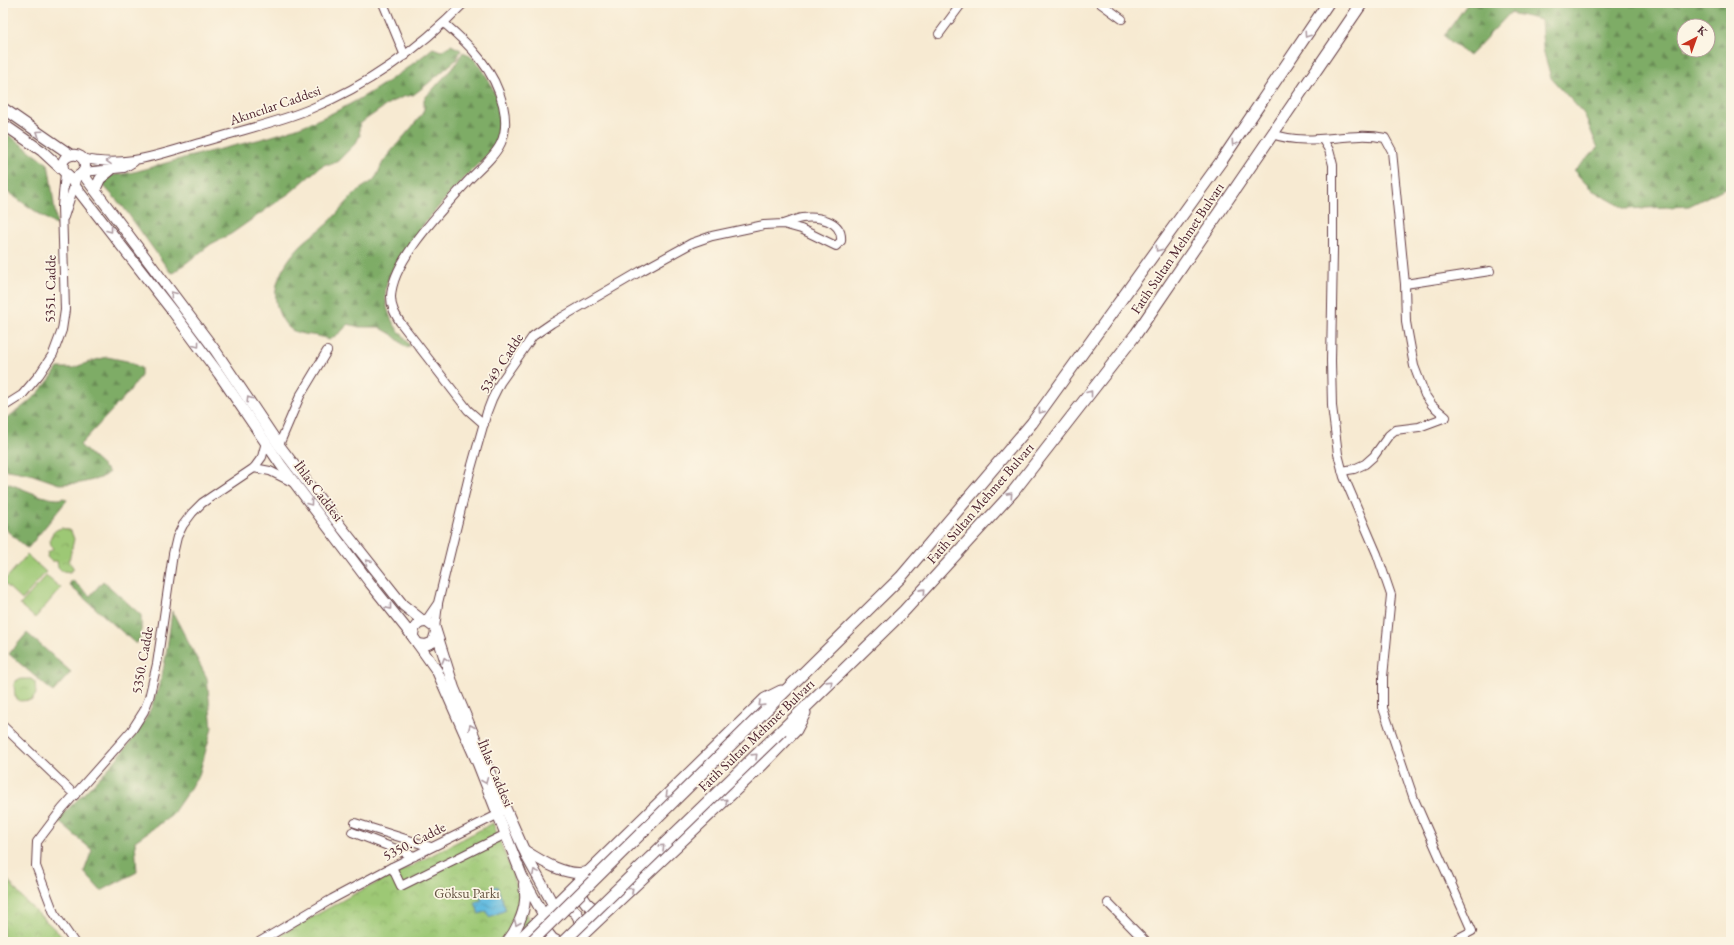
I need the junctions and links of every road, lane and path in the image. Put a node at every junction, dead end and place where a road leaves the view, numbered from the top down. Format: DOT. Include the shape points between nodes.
graph roads {
  1 [pos="383,3"];
  2 [pos="464,3"];
  3 [pos="962,3"];
  4 [pos="1100,3"];
  5 [pos="1328,3"];
  6 [pos="1362,3"];
  7 [pos="1122,19"];
  8 [pos="444,23"];
  9 [pos="939,34"];
  10 [pos="405,56"];
  11 [pos="3,108"];
  12 [pos="3,124"];
  13 [pos="1272,134"];
  14 [pos="1323,140"];
  15 [pos="76,156"];
  16 [pos="137,161"];
  17 [pos="111,170"];
  18 [pos="74,175"];
  19 [pos="95,190"];
  20 [pos="83,196"];
  21 [pos="70,198"];
  22 [pos="63,221"];
  23 [pos="783,224"];
  24 [pos="1490,271"];
  25 [pos="1405,284"];
  26 [pos="327,351"];
  27 [pos="3,407"];
  28 [pos="484,424"];
  29 [pos="266,437"];
  30 [pos="279,445"];
  31 [pos="254,468"];
  32 [pos="1342,471"];
  33 [pos="296,485"];
  34 [pos="438,603"];
  35 [pos="424,622"];
  36 [pos="436,630"];
  37 [pos="416,640"];
  38 [pos="794,683"];
  39 [pos="811,702"];
  40 [pos="3,726"];
  41 [pos="75,795"];
  42 [pos="499,814"];
  43 [pos="355,823"];
  44 [pos="352,832"];
  45 [pos="506,834"];
  46 [pos="431,847"];
  47 [pos="524,850"];
  48 [pos="414,856"];
  49 [pos="392,867"];
  50 [pos="586,875"];
  51 [pos="522,876"];
  52 [pos="1108,903"];
  53 [pos="554,906"];
  54 [pos="610,910"];
  55 [pos="544,916"];
  56 [pos="578,939"];
  57 [pos="518,941"];
  58 [pos="74,942"];
  59 [pos="259,942"];
  60 [pos="508,942"];
  61 [pos="531,942"];
  62 [pos="537,942"];
  63 [pos="558,942"];
  64 [pos="564,942"];
  65 [pos="1146,942"];
  66 [pos="1451,942"];
  1 -- 10 [label="street"];
  2 -- 8 [label="street, Akıncılar Caddesi"];
  3 -- 9 [label="street"];
  4 -- 7 [label="street"];
  5 -- 38 [label="highway, Fatih Sultan Mehmet Bulvarı, one-way" via="1222,160 1032,423 901,577"];
  6 -- 13 [label="highway, Fatih Sultan Mehmet Bulvarı"];
  8 -- 10 [label="street, Akıncılar Caddesi"];
  8 -- 28 [label="street" via="481,58 492,75 505,114 505,134 498,148 438,215 405,258 393,286 392,304 397,317 416,344 465,406"];
  10 -- 16 [label="street, Akıncılar Caddesi" via="350,90 310,110 257,128"];
  15 -- 11 [label="main road, one-way"];
  12 -- 18 [label="main road"];
  13 -- 14 [label="street" via="1287,139"];
  39 -- 13 [label="highway, Fatih Sultan Mehmet Bulvarı, one-way" via="904,611 1013,492 1136,334"];
  14 -- 25 [label="street" via="1374,136 1385,138 1392,151"];
  14 -- 32 [label="street" via="1333,165 1330,361 1332,406"];
  16 -- 15 [label="street, Akıncılar Caddesi, one-way" via="100,162"];
  15 -- 18 [label="main road" via="85,164"];
  15 -- 18 [label="main road" via="63,161"];
  16 -- 17 [label="street, Akıncılar Caddesi" via="124,168"];
  17 -- 18 [label="street, Akıncılar Caddesi"];
  17 -- 19 [label="main road" via="100,179"];
  18 -- 19 [label="main road"];
  18 -- 20 [label="main road"];
  18 -- 21 [label="street, 5351. Cadde"];
  18 -- 22 [label="street, 5351. Cadde" via="62,206"];
  29 -- 19 [label="main road, one-way" via="215,350"];
  20 -- 21 [label="street" via="76,193"];
  20 -- 29 [label="main road, one-way"];
  21 -- 22 [label="street, 5351. Cadde"];
  22 -- 27 [label="street, 5351. Cadde" via="65,310 62,330 40,376 22,395"];
  23 -- 23 [label="street, 5349. Cadde" via="801,228 836,246 841,241 841,233 836,227 822,219 800,218"];
  23 -- 28 [label="street, 5349. Cadde" via="751,227 692,243 544,328 526,344 500,383"];
  24 -- 25 [label="street"];
  25 -- 32 [label="street" via="1406,322 1414,366 1425,395 1446,417 1419,427 1395,430 1365,464"];
  26 -- 30 [label="street" via="300,396"];
  28 -- 34 [label="street, 5349. Cadde"];
  29 -- 30 [label="main road, İhlas Caddesi"];
  29 -- 31 [label="street" via="262,457"];
  29 -- 33 [label="main road, İhlas Caddesi"];
  35 -- 30 [label="main road, İhlas Caddesi, one-way" via="403,605"];
  31 -- 33 [label="street" via="270,471"];
  31 -- 41 [label="street, 5350. Cadde" via="202,503 183,525 173,554 157,664 144,711 132,730"];
  32 -- 66 [label="street" via="1377,554 1391,595 1383,677 1383,708 1414,799 1472,931"];
  33 -- 37 [label="main road, İhlas Caddesi, one-way"];
  34 -- 35 [label="street, 5349. Cadde"];
  34 -- 36 [label="street"];
  35 -- 36 [label="main road" via="430,623"];
  35 -- 37 [label="main road" via="416,625"];
  36 -- 37 [label="main road" via="435,639 430,644"];
  47 -- 36 [label="main road, İhlas Caddesi, one-way" via="454,688"];
  37 -- 42 [label="main road, İhlas Caddesi, one-way" via="444,685"];
  38 -- 50 [label="highway, one-way" via="765,699"];
  38 -- 61 [label="highway, Fatih Sultan Mehmet Bulvarı, bridge"];
  54 -- 39 [label="highway, one-way" via="796,730"];
  64 -- 39 [label="highway, Fatih Sultan Mehmet Bulvarı, one-way, bridge"];
  40 -- 41 [label="street"];
  41 -- 58 [label="street, 5350. Cadde" via="37,842 36,866 54,913"];
  42 -- 45 [label="main road, İhlas Caddesi"];
  42 -- 46 [label="street, 5350. Cadde"];
  43 -- 46 [label="street"];
  44 -- 48 [label="street"];
  45 -- 49 [label="street" via="401,886"];
  45 -- 51 [label="main road, İhlas Caddesi"];
  46 -- 48 [label="street, 5350. Cadde"];
  47 -- 50 [label="main road" via="539,859"];
  53 -- 47 [label="main road, İhlas Caddesi, one-way"];
  48 -- 49 [label="street, 5350. Cadde"];
  49 -- 59 [label="street, 5350. Cadde"];
  50 -- 53 [label="highway"];
  50 -- 54 [label="highway" via="581,892 586,903 596,910"];
  51 -- 55 [label="main road, İhlas Caddesi"];
  51 -- 60 [label="main road, one-way" via="526,899"];
  52 -- 65 [label="street"];
  53 -- 55 [label="highway"];
  53 -- 56 [label="highway" via="574,910 580,920"];
  54 -- 56 [label="highway"];
  55 -- 57 [label="highway"];
  55 -- 63 [label="highway" via="546,932"];
  57 -- 62 [label="highway" via="528,939"];
}
